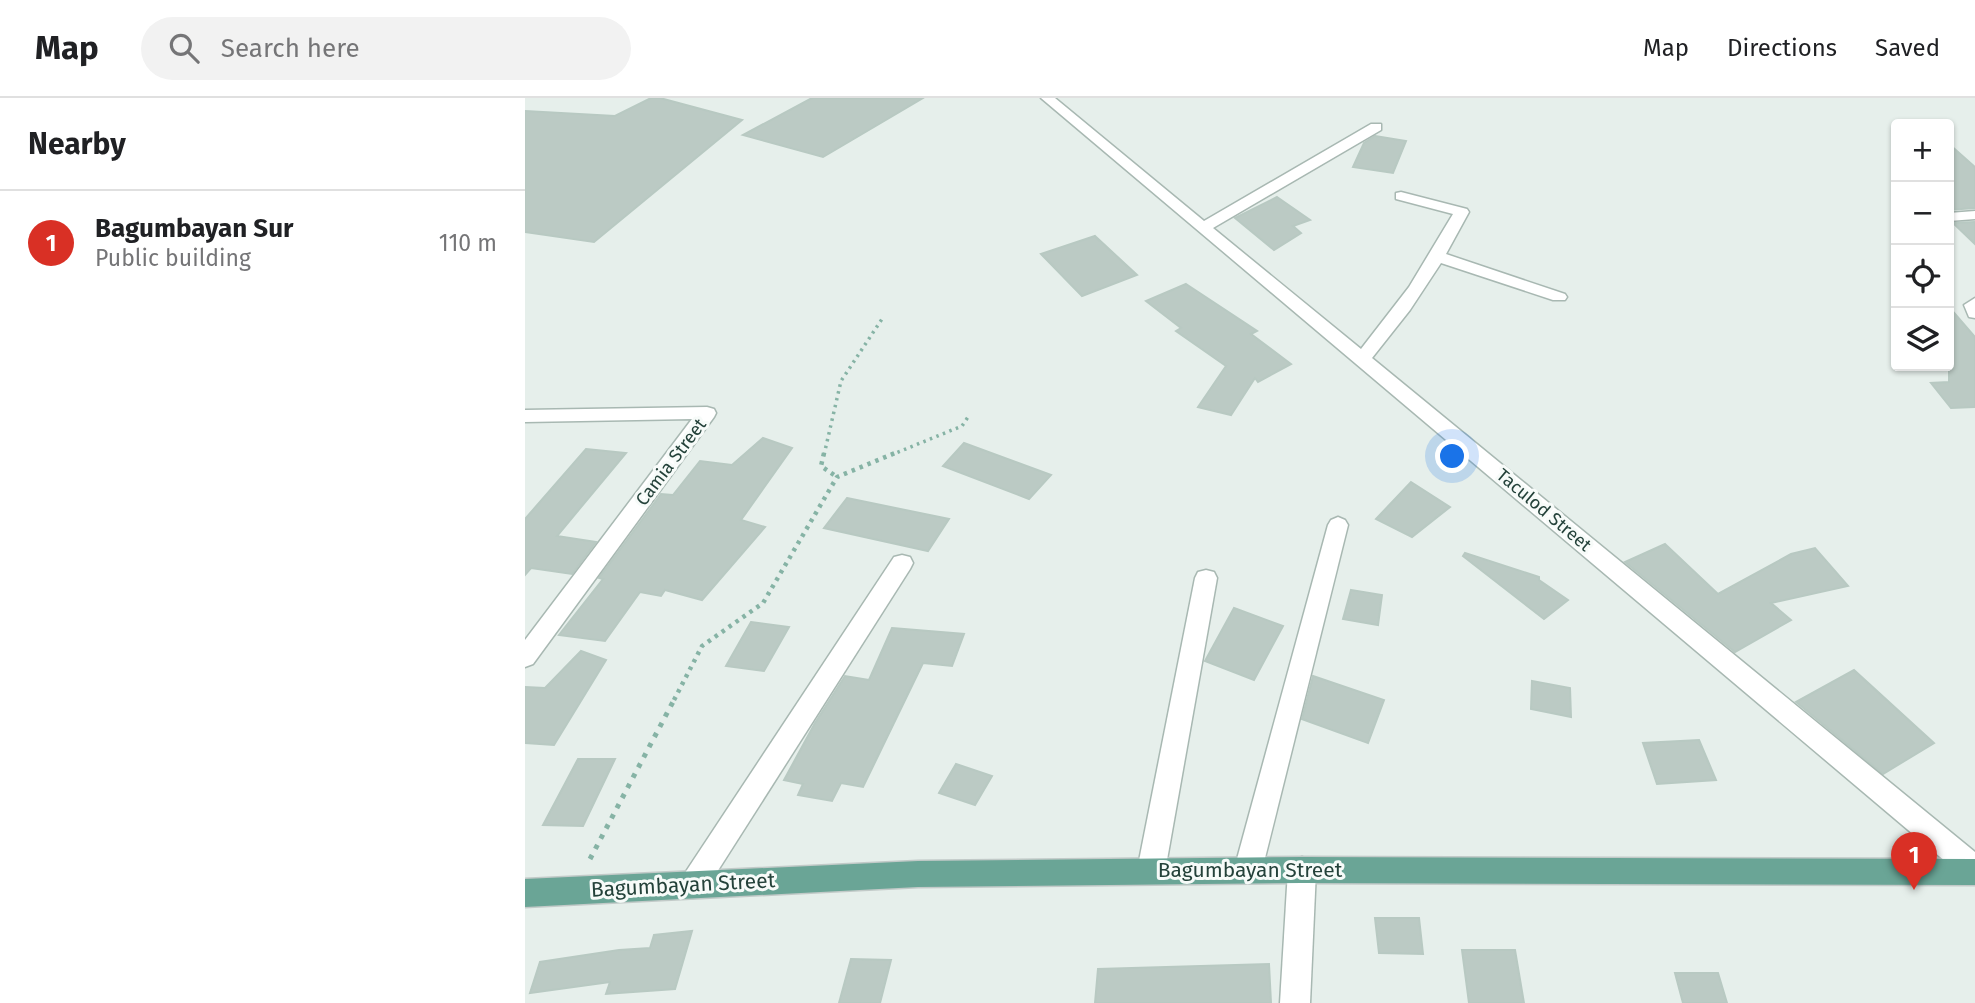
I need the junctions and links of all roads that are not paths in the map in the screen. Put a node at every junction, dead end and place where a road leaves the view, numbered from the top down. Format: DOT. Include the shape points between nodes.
graph roads {
  1 [pos="1047,98"];
  2 [pos="1375,127"];
  3 [pos="1401,197"];
  4 [pos="1975,215"];
  5 [pos="1954,217"];
  6 [pos="1204,227"];
  7 [pos="1438,257"];
  8 [pos="1559,297"];
  9 [pos="1975,303"];
  10 [pos="1975,313"];
  11 [pos="1362,359"];
  12 [pos="525,416"];
  13 [pos="1339,525"];
  14 [pos="902,563"];
  15 [pos="1206,578"];
  16 [pos="525,657"];
  17 [pos="1248,870"];
  18 [pos="1302,870"];
  19 [pos="1975,870"];
  20 [pos="1151,871"];
  21 [pos="693,885"];
  22 [pos="525,893"];
  23 [pos="1295,1003"];
  1 -- 6 [label="street, Taculod Street"];
  2 -- 6 [label="street"];
  3 -- 7 [label="street" via="1462,212"];
  4 -- 5 [label="street"];
  6 -- 11 [label="street, Taculod Street"];
  7 -- 8 [label="street"];
  7 -- 11 [label="street"];
  9 -- 10 [label="street"];
  11 -- 19 [label="street, Taculod Street"];
  12 -- 16 [label="street, Camia Street" via="707,413"];
  13 -- 17 [label="street"];
  14 -- 21 [label="street"];
  15 -- 20 [label="street"];
  17 -- 18 [label="main road, Bagumbayan Street"];
  17 -- 20 [label="main road, Bagumbayan Street"];
  18 -- 19 [label="main road, Bagumbayan Street"];
  18 -- 23 [label="street"];
  20 -- 21 [label="main road, Bagumbayan Street" via="918,874"];
  21 -- 22 [label="main road, Bagumbayan Street"];
}
